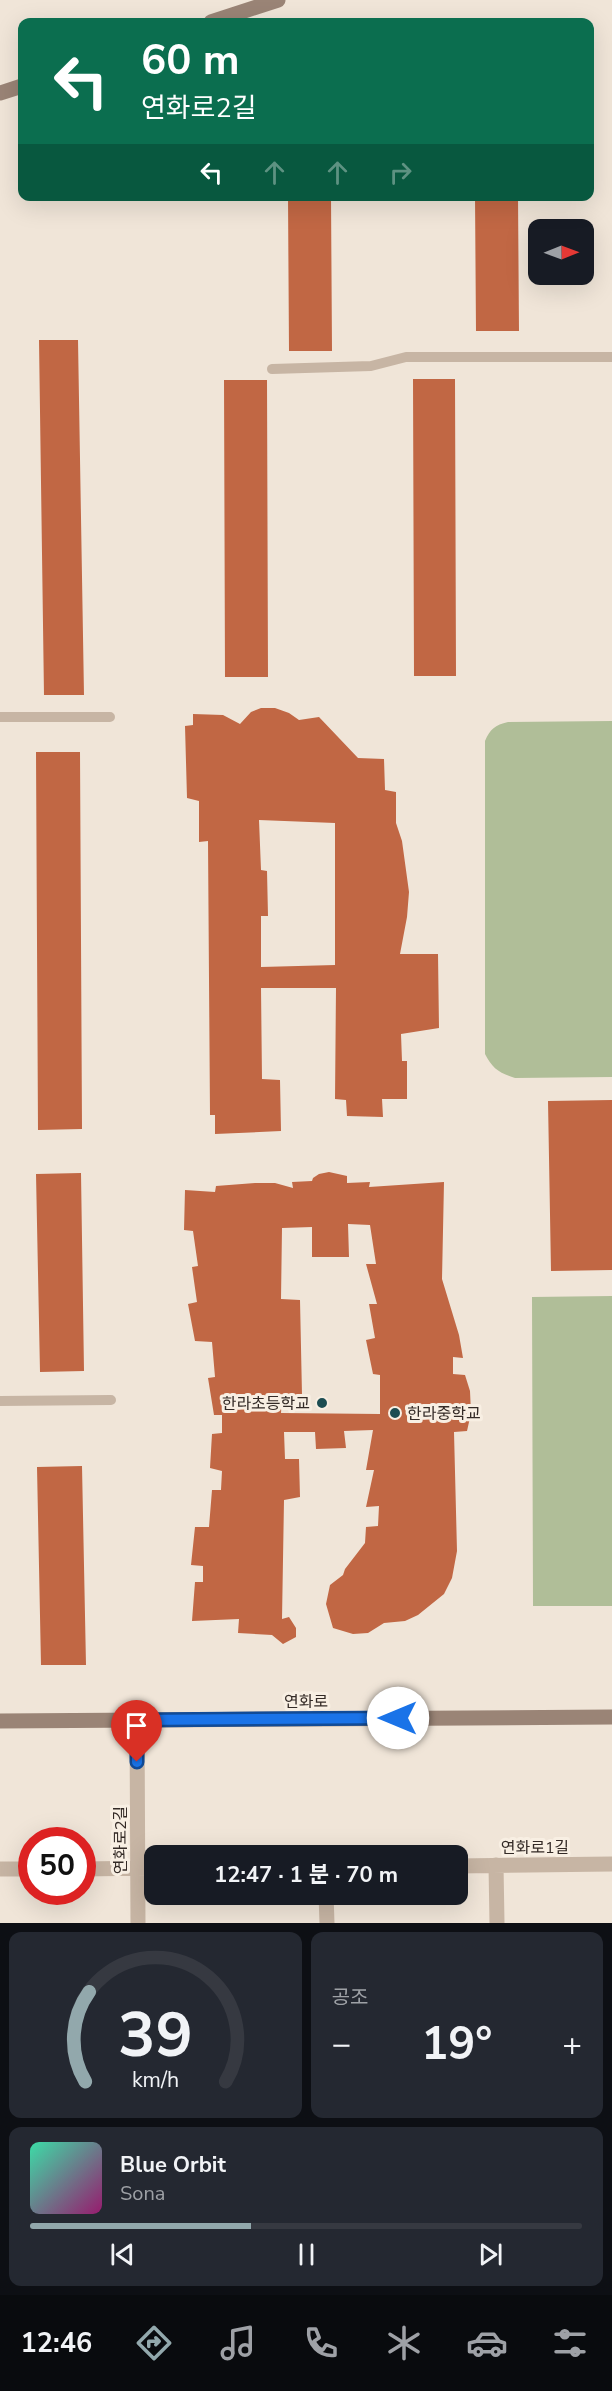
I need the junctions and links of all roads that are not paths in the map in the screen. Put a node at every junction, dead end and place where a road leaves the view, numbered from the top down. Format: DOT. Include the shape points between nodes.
graph roads {
  1 [pos="278,0"];
  2 [pos="223,18"];
  3 [pos="18,87"];
  4 [pos="0,93"];
  5 [pos="612,357"];
  6 [pos="272,369"];
  7 [pos="0,717"];
  8 [pos="110,717"];
  9 [pos="111,1400"];
  10 [pos="0,1401"];
  11 [pos="612,1717"];
  12 [pos="137,1720"];
  13 [pos="0,1721"];
  14 [pos="612,1864"];
  15 [pos="496,1865"];
  16 [pos="468,1866"];
  17 [pos="138,1868"];
  18 [pos="144,1868"];
  19 [pos="0,1869"];
  20 [pos="18,1869"];
  21 [pos="96,1869"];
  22 [pos="326,1905"];
  23 [pos="138,1923"];
  24 [pos="327,1923"];
  25 [pos="497,1923"];
  1 -- 2 [label="main road"];
  3 -- 4 [label="main road"];
  5 -- 6 [label="lane" via="406,357 371,366"];
  7 -- 8 [label="lane"];
  9 -- 10 [label="lane"];
  11 -- 12 [label="main road, 연화로"];
  12 -- 13 [label="main road, 연화로"];
  12 -- 17 [label="street, 연화로2길"];
  14 -- 15 [label="street, 연화로1길"];
  15 -- 16 [label="street, 연화로1길"];
  15 -- 25 [label="street"];
  17 -- 18 [label="street"];
  17 -- 21 [label="street"];
  17 -- 23 [label="street, 연화로2길"];
  19 -- 20 [label="street"];
  22 -- 24 [label="street"];
}
